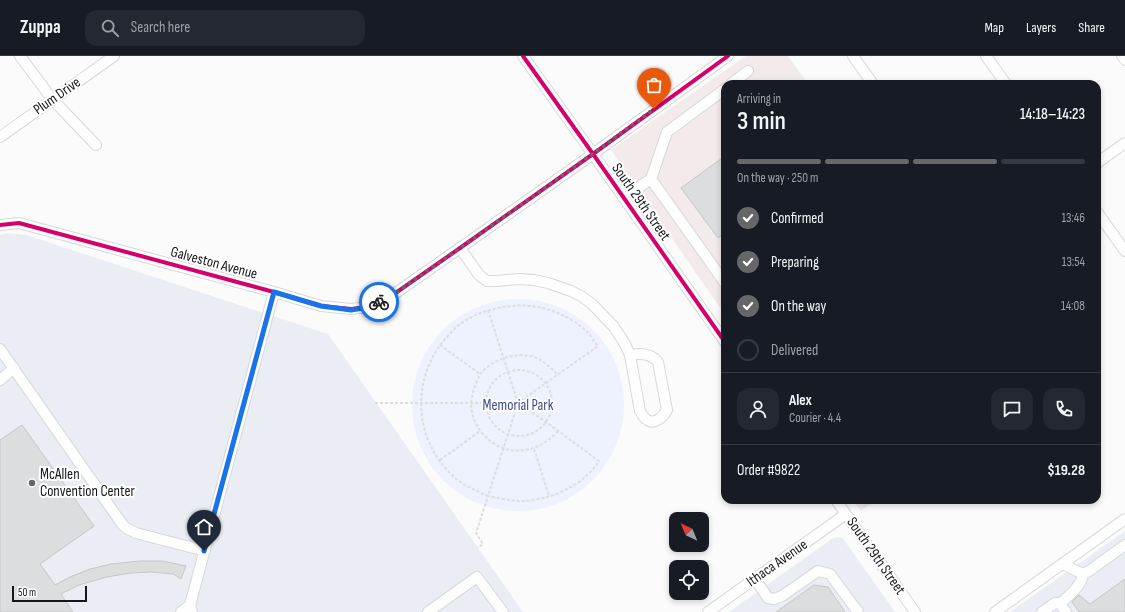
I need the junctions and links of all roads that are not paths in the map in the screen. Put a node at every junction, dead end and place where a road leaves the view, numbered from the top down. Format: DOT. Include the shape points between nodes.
graph roads {
  1 [pos="20,56"];
  2 [pos="114,56"];
  3 [pos="523,56"];
  4 [pos="709,56"];
  5 [pos="728,56"];
  6 [pos="853,56"];
  7 [pos="986,56"];
  8 [pos="1122,56"];
  9 [pos="1125,60"];
  10 [pos="715,65"];
  11 [pos="748,71"];
  12 [pos="736,80"];
  13 [pos="869,80"];
  14 [pos="1003,80"];
  15 [pos="721,92"];
  16 [pos="52,100"];
  17 [pos="0,137"];
  18 [pos="1125,143"];
  19 [pos="96,145"];
  20 [pos="593,154"];
  21 [pos="1101,160"];
  22 [pos="651,179"];
  23 [pos="623,198"];
  24 [pos="1101,218"];
  25 [pos="0,225"];
  26 [pos="460,248"];
  27 [pos="1125,251"];
  28 [pos="721,277"];
  29 [pos="274,292"];
  30 [pos="721,336"];
  31 [pos="0,349"];
  32 [pos="630,355"];
  33 [pos="14,368"];
  34 [pos="0,380"];
  35 [pos="839,504"];
  36 [pos="846,514"];
  37 [pos="1125,519"];
  38 [pos="1125,545"];
  39 [pos="204,551"];
  40 [pos="1063,564"];
  41 [pos="1083,574"];
  42 [pos="755,579"];
  43 [pos="191,608"];
  44 [pos="1063,608"];
  45 [pos="182,612"];
  46 [pos="428,612"];
  47 [pos="503,612"];
  48 [pos="708,612"];
  49 [pos="858,612"];
  50 [pos="915,612"];
  51 [pos="995,612"];
  52 [pos="1042,612"];
  1 -- 16 [label="street"];
  2 -- 16 [label="street, Plum Drive"];
  3 -- 20 [label="street, South 29th Street"];
  4 -- 10 [label="street"];
  5 -- 10 [label="street, Galveston Avenue"];
  6 -- 13 [label="street"];
  7 -- 14 [label="street"];
  8 -- 9 [label="street"];
  10 -- 20 [label="street, Galveston Avenue"];
  11 -- 12 [label="street"];
  15 -- 22 [label="street" via="667,132"];
  16 -- 17 [label="street, Plum Drive"];
  16 -- 19 [label="street"];
  18 -- 21 [label="street"];
  20 -- 23 [label="street, South 29th Street"];
  20 -- 26 [label="street, Galveston Avenue"];
  22 -- 23 [label="street"];
  22 -- 28 [label="street"];
  23 -- 30 [label="street, South 29th Street"];
  24 -- 27 [label="street"];
  25 -- 29 [label="street, Galveston Avenue" via="19,223"];
  26 -- 29 [label="street, Galveston Avenue" via="387,299 369,307 351,310 321,306"];
  26 -- 32 [label="street" via="479,275 487,281 534,280 581,296 614,327"];
  29 -- 39 [label="street"];
  31 -- 33 [label="street"];
  32 -- 32 [label="street" via="640,411 650,422 657,421 667,410 658,362 655,357 638,353"];
  33 -- 34 [label="street"];
  33 -- 39 [label="street" via="126,528 136,534"];
  35 -- 36 [label="street, South 29th Street"];
  36 -- 42 [label="street, Ithaca Avenue"];
  36 -- 50 [label="street, South 29th Street"];
  37 -- 40 [label="street"];
  38 -- 41 [label="street"];
  39 -- 43 [label="street"];
  40 -- 41 [label="street"];
  40 -- 51 [label="street"];
  41 -- 44 [label="street" via="1082,580"];
  42 -- 48 [label="street, Ithaca Avenue"];
  42 -- 49 [label="street" via="768,598 774,599 818,571 830,574"];
  43 -- 45 [label="street"];
  44 -- 52 [label="street" via="1055,603"];
  46 -- 47 [label="street" via="477,577"];
}
